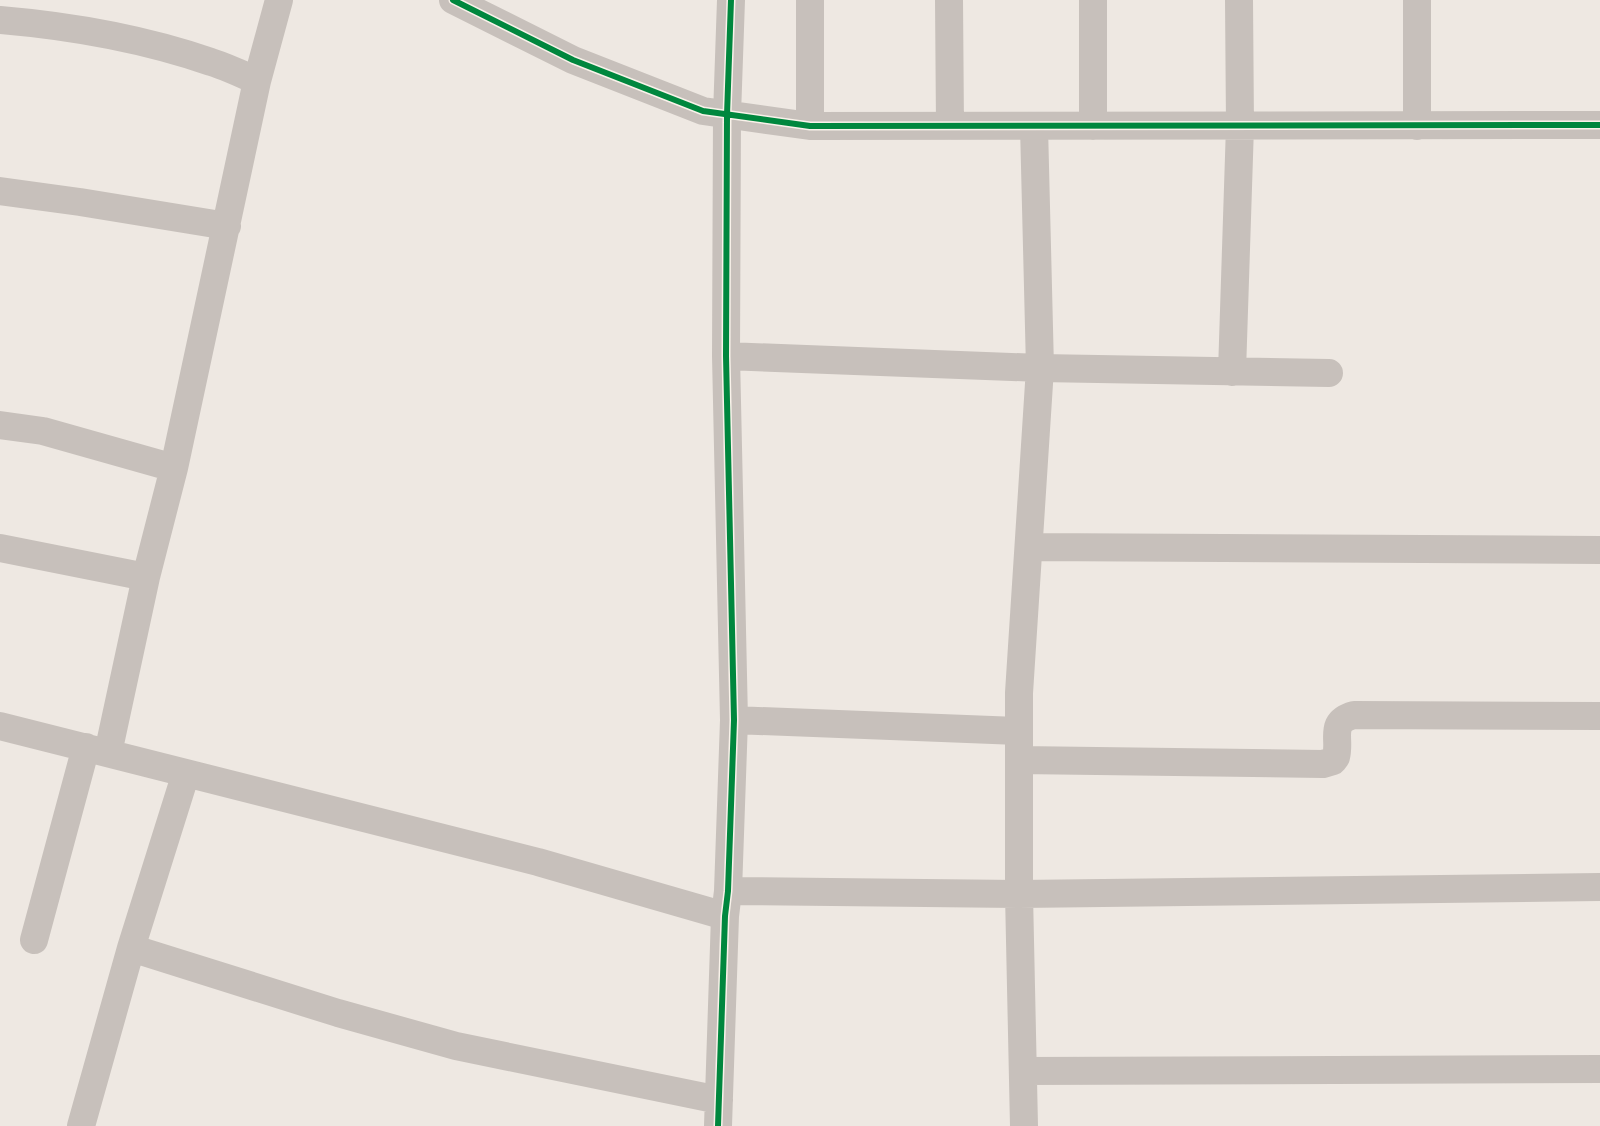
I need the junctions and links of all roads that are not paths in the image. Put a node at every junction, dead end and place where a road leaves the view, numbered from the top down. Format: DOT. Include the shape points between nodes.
graph roads {
  1 [pos="279,0"];
  2 [pos="454,0"];
  3 [pos="731,0"];
  4 [pos="810,0"];
  5 [pos="949,0"];
  6 [pos="1093,0"];
  7 [pos="1239,0"];
  8 [pos="1417,0"];
  9 [pos="0,20"];
  10 [pos="257,81"];
  11 [pos="727,115"];
  12 [pos="1600,125"];
  13 [pos="810,126"];
  14 [pos="950,126"];
  15 [pos="1034,126"];
  16 [pos="1093,126"];
  17 [pos="1240,126"];
  18 [pos="1416,126"];
  19 [pos="0,191"];
  20 [pos="227,226"];
  21 [pos="726,356"];
  22 [pos="1040,368"];
  23 [pos="1232,372"];
  24 [pos="1329,373"];
  25 [pos="0,425"];
  26 [pos="174,468"];
  27 [pos="1029,547"];
  28 [pos="0,548"];
  29 [pos="1600,550"];
  30 [pos="146,577"];
  31 [pos="1600,716"];
  32 [pos="734,720"];
  33 [pos="0,726"];
  34 [pos="1019,731"];
  35 [pos="97,750"];
  36 [pos="1019,760"];
  37 [pos="186,773"];
  38 [pos="1600,888"];
  39 [pos="1019,894"];
  40 [pos="727,903"];
  41 [pos="34,940"];
  42 [pos="131,948"];
  43 [pos="1600,1069"];
  44 [pos="1023,1072"];
  45 [pos="719,1113"];
  46 [pos="81,1126"];
  47 [pos="1024,1126"];
  1 -- 10 [label="street"];
  2 -- 11 [label="street" via="573,60 703,111"];
  3 -- 11 [label="street"];
  4 -- 13 [label="street"];
  5 -- 14 [label="street"];
  6 -- 16 [label="street"];
  7 -- 17 [label="street"];
  8 -- 18 [label="street"];
  9 -- 10 [label="street" via="53,26 163,48 211,62"];
  10 -- 20 [label="street"];
  11 -- 13 [label="street"];
  11 -- 21 [label="street"];
  12 -- 18 [label="street"];
  13 -- 14 [label="street"];
  14 -- 15 [label="street"];
  15 -- 16 [label="street"];
  15 -- 22 [label="street"];
  16 -- 17 [label="street"];
  17 -- 18 [label="street"];
  17 -- 23 [label="street"];
  19 -- 20 [label="street"];
  20 -- 26 [label="street"];
  21 -- 22 [label="street"];
  21 -- 32 [label="street"];
  22 -- 23 [label="street"];
  22 -- 27 [label="street"];
  23 -- 24 [label="street"];
  25 -- 26 [label="street" via="43,431"];
  26 -- 30 [label="street"];
  27 -- 29 [label="street"];
  27 -- 34 [label="street"];
  28 -- 30 [label="street"];
  30 -- 35 [label="street"];
  31 -- 36 [label="street" via="1354,715 1338,724 1336,757 1323,764"];
  32 -- 34 [label="street"];
  32 -- 40 [label="street"];
  33 -- 35 [label="street"];
  34 -- 36 [label="street"];
  35 -- 37 [label="street"];
  35 -- 41 [label="street"];
  36 -- 39 [label="street"];
  37 -- 40 [label="street" via="538,862"];
  37 -- 42 [label="street"];
  38 -- 39 [label="street"];
  39 -- 40 [label="street"];
  39 -- 44 [label="street"];
  40 -- 45 [label="street"];
  42 -- 45 [label="street" via="456,1046"];
  42 -- 46 [label="street"];
  43 -- 44 [label="street"];
  44 -- 47 [label="street"];
}
